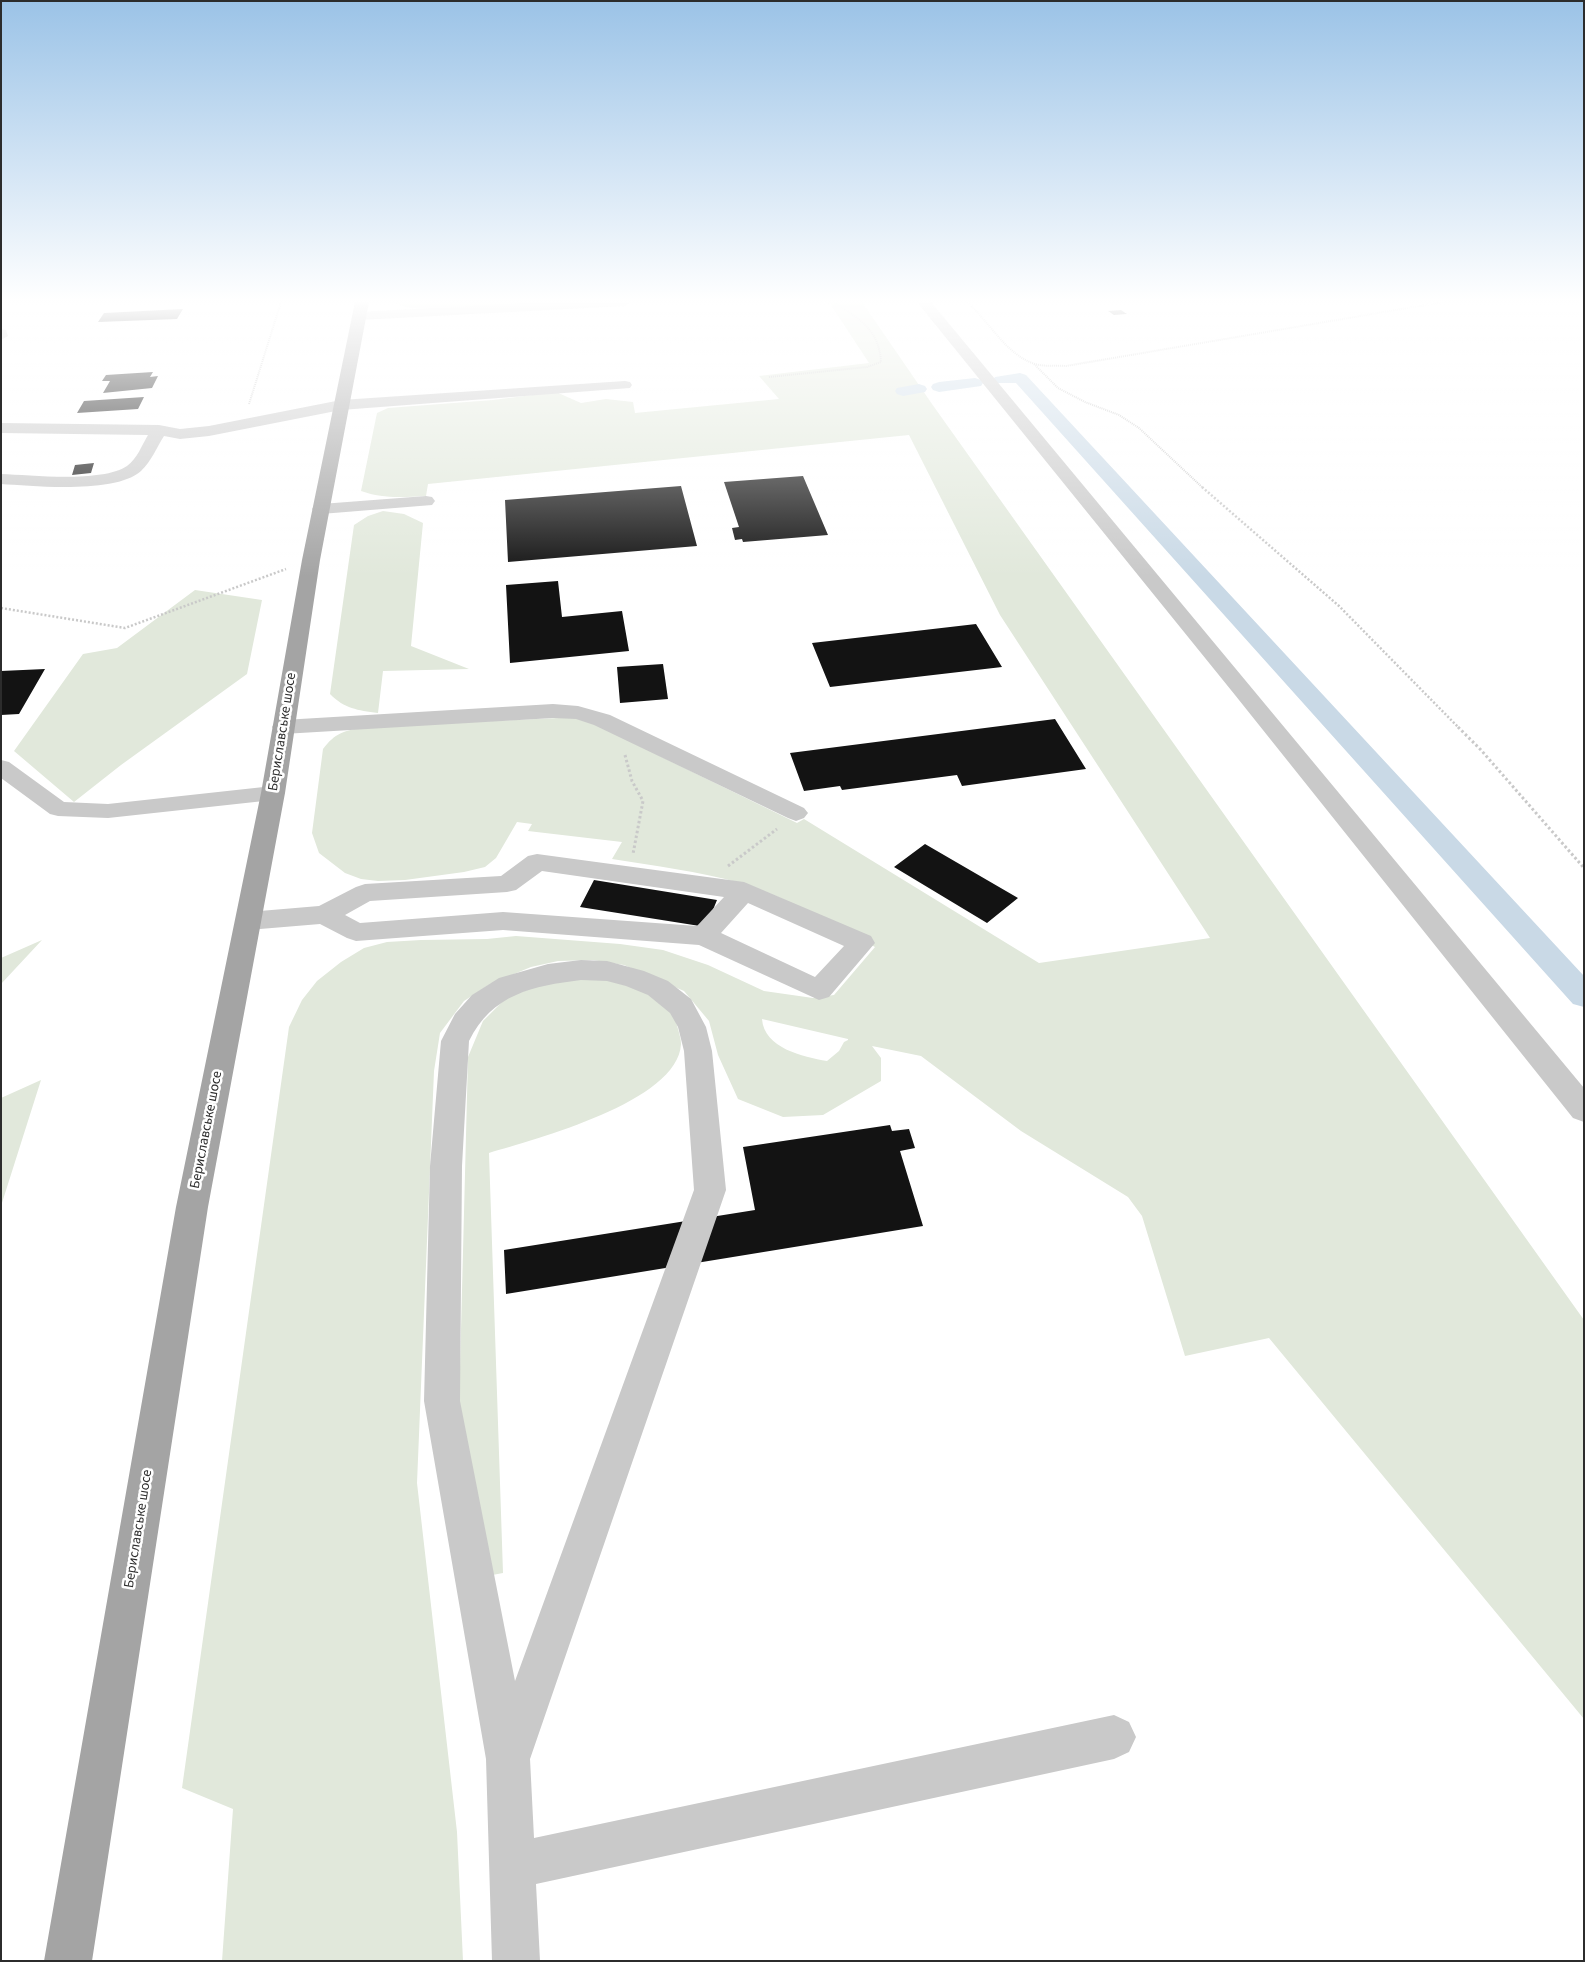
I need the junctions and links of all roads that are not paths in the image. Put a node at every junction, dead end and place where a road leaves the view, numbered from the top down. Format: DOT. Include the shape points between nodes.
graph roads {
  1 [pos="342,394"];
  2 [pos="503,394"];
  3 [pos="999,394"];
  4 [pos="340,405"];
  5 [pos="1,428"];
  6 [pos="159,430"];
  7 [pos="1,480"];
  8 [pos="426,500"];
  9 [pos="321,509"];
  10 [pos="283,727"];
  11 [pos="1,767"];
  12 [pos="273,793"];
  13 [pos="796,812"];
  14 [pos="507,884"];
  15 [pos="744,891"];
  16 [pos="324,915"];
  17 [pos="502,921"];
  18 [pos="248,922"];
  19 [pos="703,936"];
  20 [pos="1584,1110"];
  21 [pos="1114,1737"];
  22 [pos="508,1759"];
  23 [pos="512,1866"];
  24 [pos="68,1961"];
  25 [pos="516,1961"];
  1 -- 4 [label="main road, Бериславське шосе"];
  2 -- 4 [label="street"];
  3 -- 20 [label="street"];
  4 -- 6 [label="street" via="180,434"];
  4 -- 9 [label="main road, Бериславське шосе"];
  5 -- 6 [label="street"];
  6 -- 7 [label="street" via="139,464 112,478"];
  8 -- 9 [label="street"];
  9 -- 10 [label="main road, Бериславське шосе"];
  10 -- 12 [label="main road, Бериславське шосе"];
  10 -- 13 [label="street" via="553,711 578,713 615,726"];
  11 -- 12 [label="street" via="58,809 108,812"];
  12 -- 18 [label="main road, Бериславське шосе"];
  14 -- 15 [label="street" via="537,862"];
  14 -- 16 [label="street" via="365,893"];
  14 -- 17 [label="street"];
  15 -- 19 [label="street"];
  15 -- 19 [label="street" via="862,942 819,990"];
  16 -- 17 [label="street" via="356,932"];
  16 -- 18 [label="street"];
  17 -- 19 [label="street"];
  18 -- 24 [label="main road, Бериславське шосе" via="192,1207"];
  21 -- 23 [label="street"];
  22 -- 22 [label="street" via="442,1401 446,1166 455,1041 464,1021 482,1002 509,985 548,974 607,971 658,988 680,1006 692,1027 698,1051 710,1190"];
  22 -- 23 [label="street"];
  23 -- 25 [label="street"];
}
